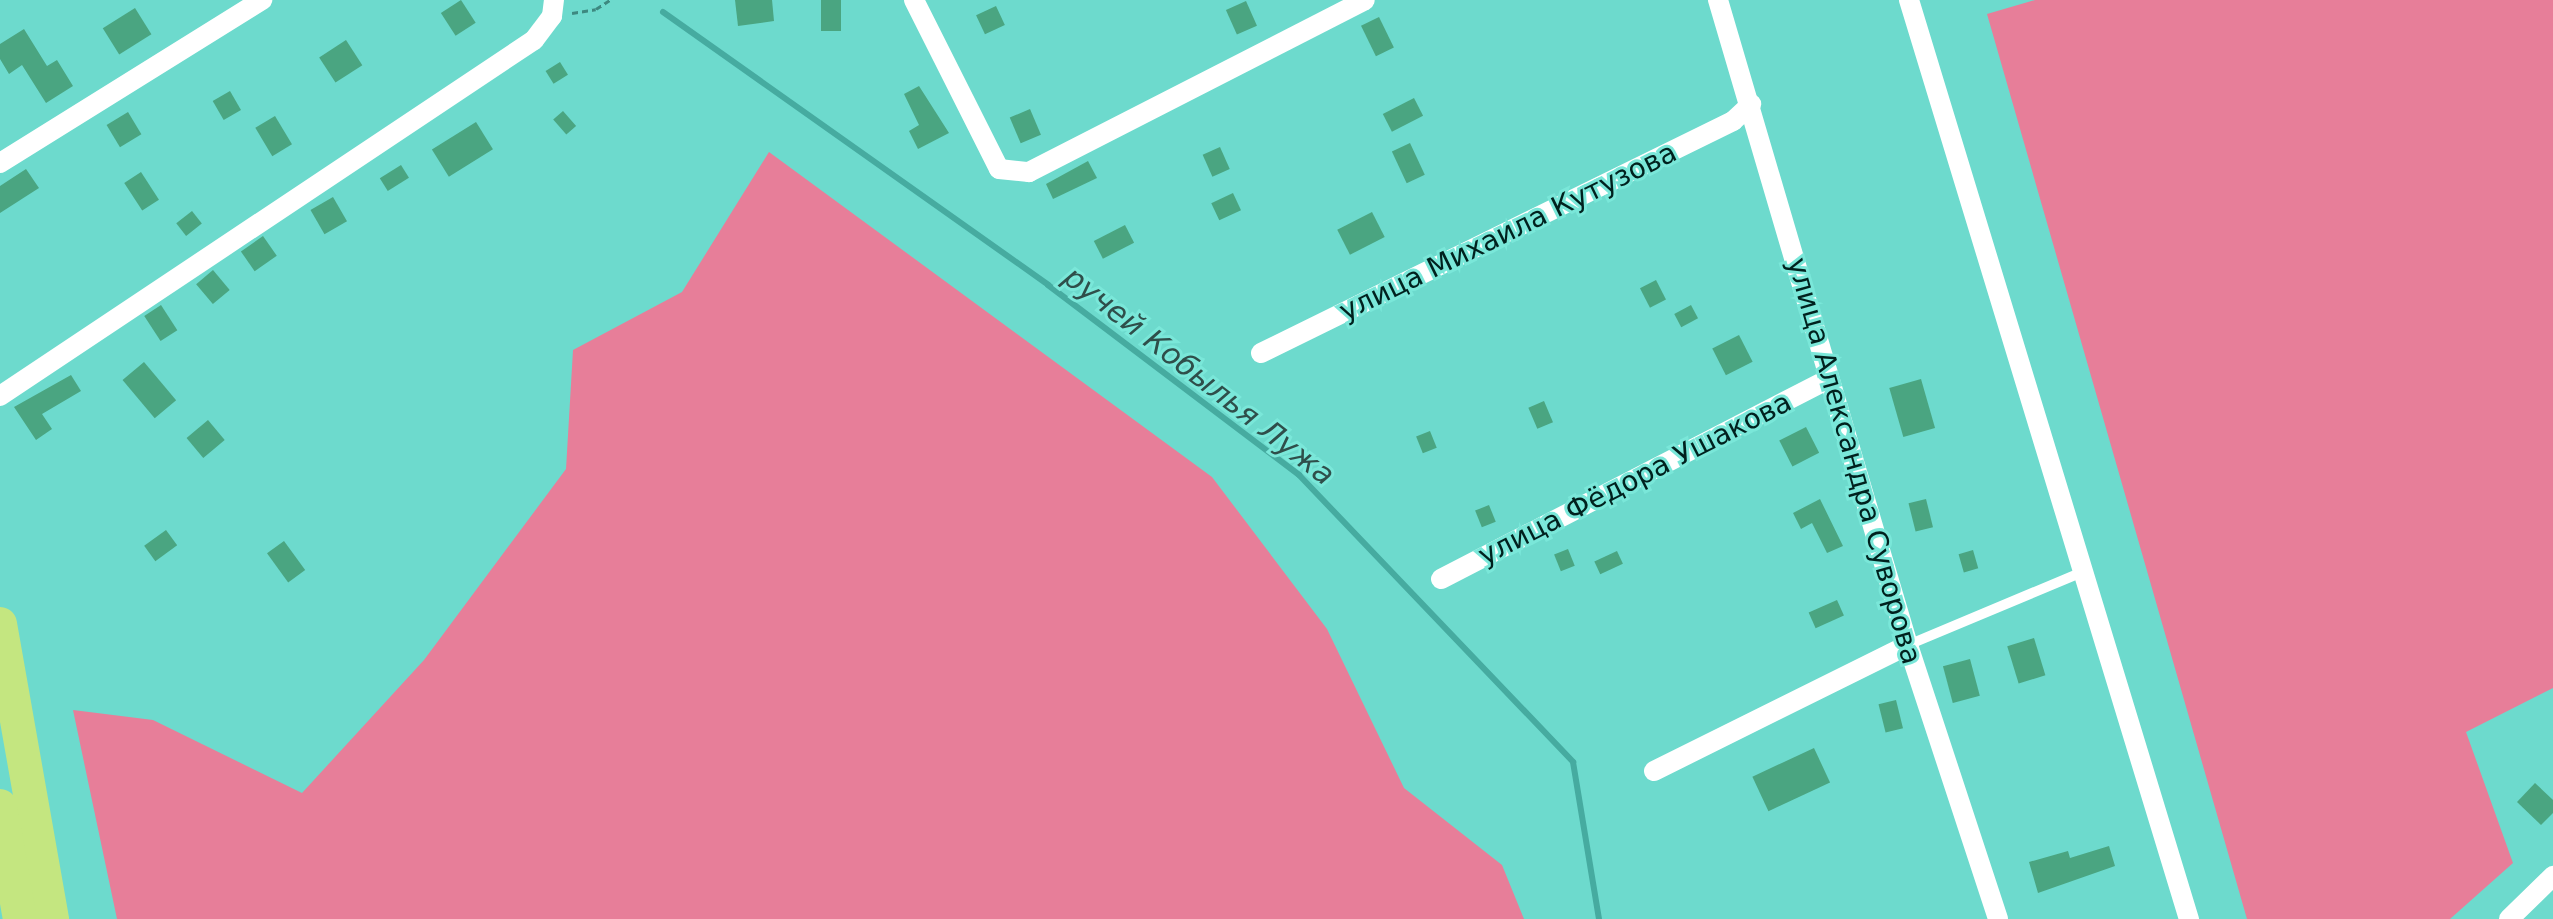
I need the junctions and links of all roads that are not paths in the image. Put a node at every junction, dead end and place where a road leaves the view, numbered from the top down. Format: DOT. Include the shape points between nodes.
graph roads {
  1 [pos="262,0"];
  2 [pos="914,0"];
  3 [pos="1365,0"];
  4 [pos="1718,0"];
  5 [pos="1909,0"];
  6 [pos="553,8"];
  7 [pos="1751,104"];
  8 [pos="0,163"];
  9 [pos="1261,353"];
  10 [pos="1828,379"];
  11 [pos="8,380"];
  12 [pos="0,396"];
  13 [pos="2085,571"];
  14 [pos="1441,579"];
  15 [pos="0,624"];
  16 [pos="1908,645"];
  17 [pos="1654,771"];
  18 [pos="0,806"];
  19 [pos="5,848"];
  20 [pos="2553,876"];
  21 [pos="1991,916"];
  22 [pos="20,919"];
  23 [pos="52,919"];
  24 [pos="2189,919"];
  25 [pos="2509,919"];
  1 -- 8 [label="street"];
  2 -- 3 [label="street" via="999,169 1029,172"];
  4 -- 7 [label="street, улица Александра Суворова"];
  5 -- 13 [label="street"];
  6 -- 11 [label="street" via="534,40"];
  7 -- 9 [label="street, улица Михаила Кутузова" via="1733,121"];
  7 -- 10 [label="street, улица Александра Суворова"];
  10 -- 14 [label="street, улица Фёдора Ушакова"];
  10 -- 16 [label="street, улица Александра Суворова"];
  11 -- 12 [label="street"];
  13 -- 16 [label="lane"];
  13 -- 24 [label="street"];
  15 -- 23 [label="highway"];
  16 -- 17 [label="street"];
  16 -- 21 [label="street, улица Александра Суворова"];
  18 -- 19 [label="highway"];
  19 -- 22 [label="highway"];
  20 -- 25 [label="street"];
}
